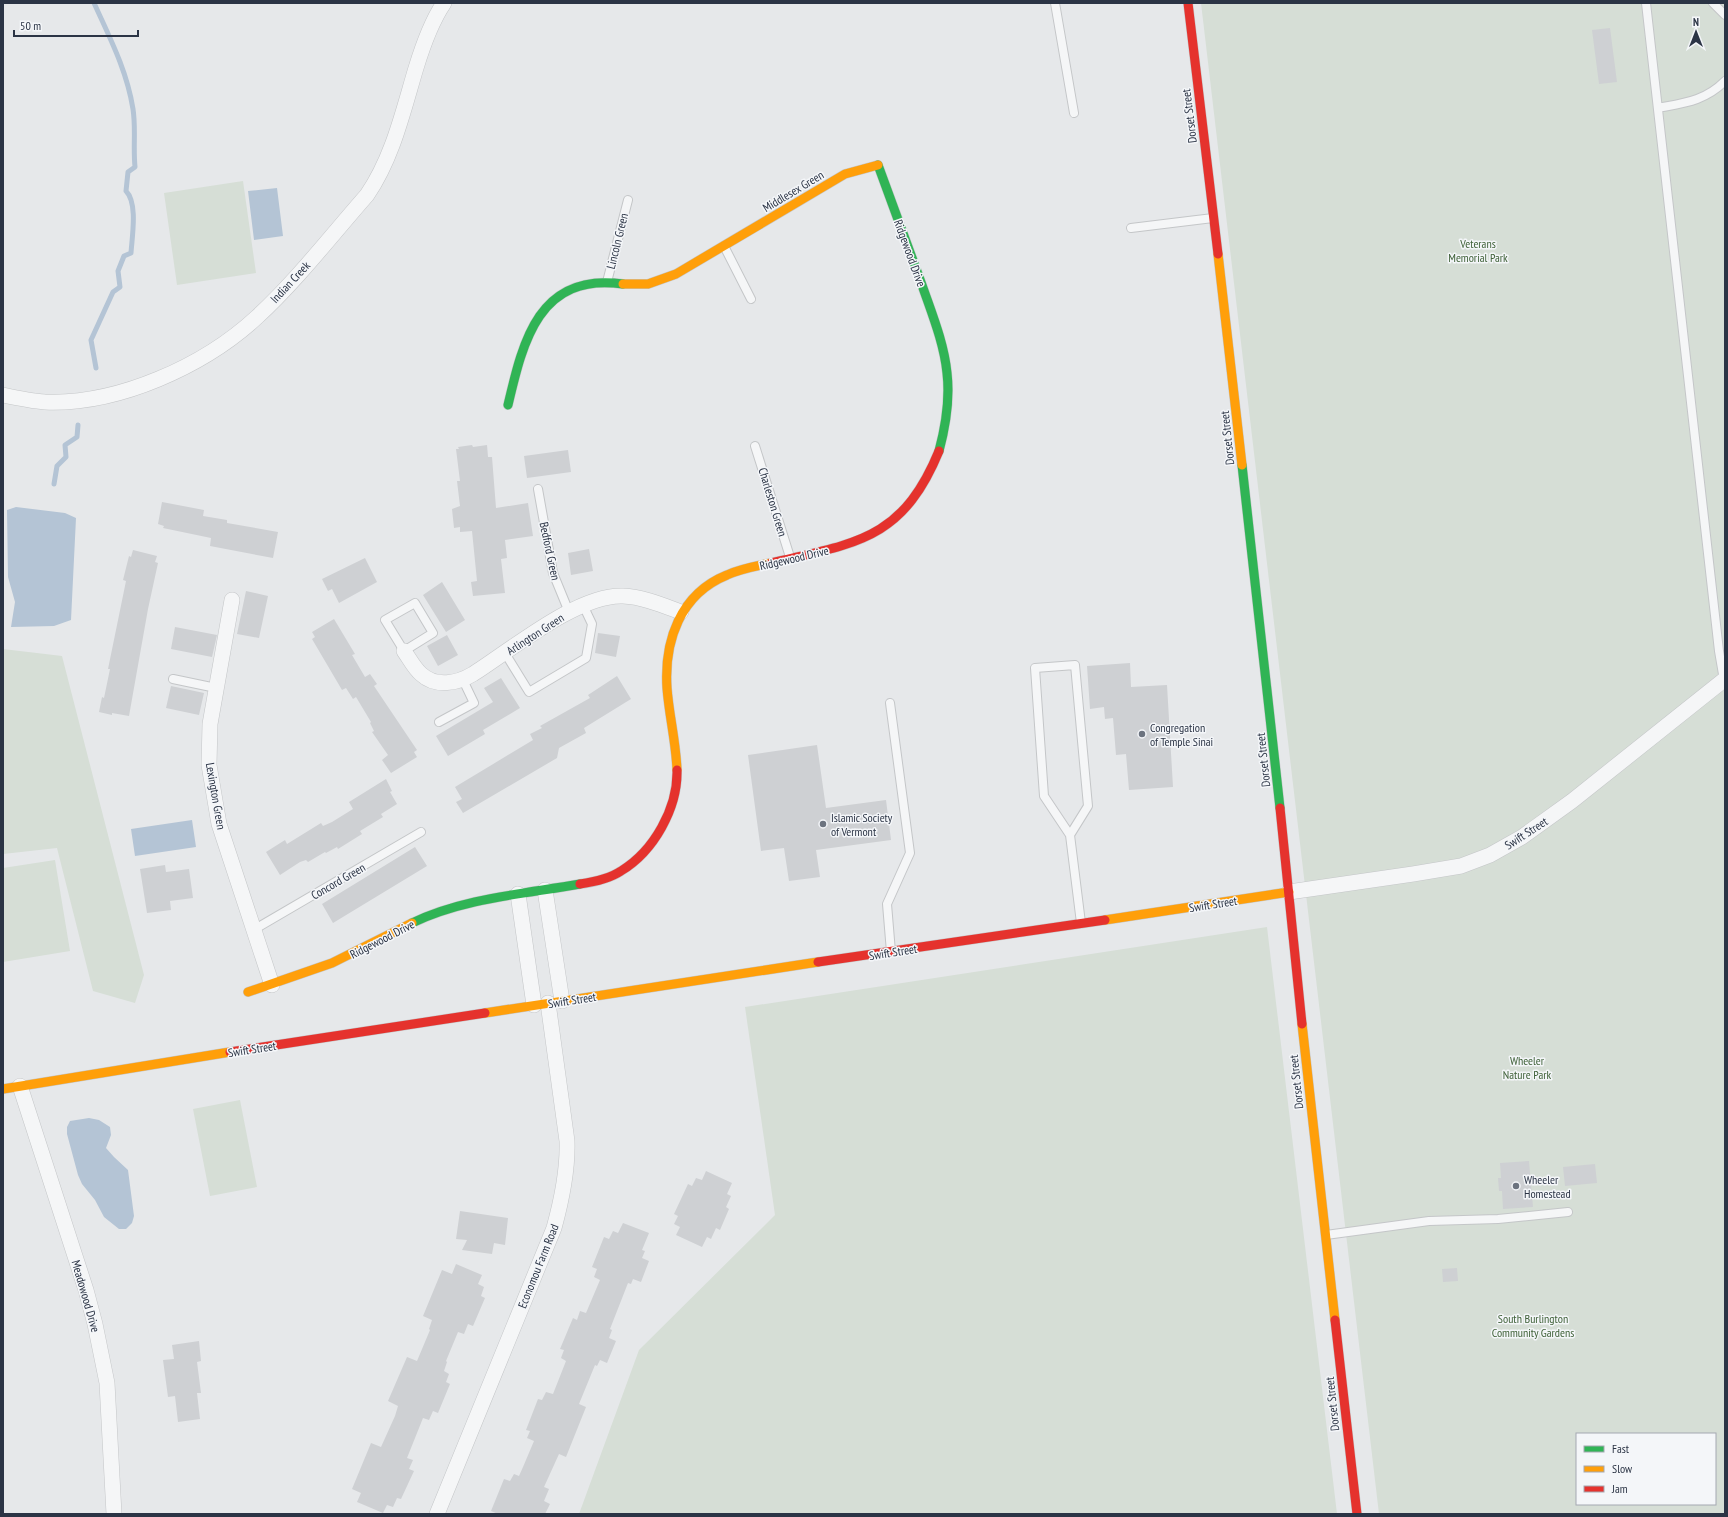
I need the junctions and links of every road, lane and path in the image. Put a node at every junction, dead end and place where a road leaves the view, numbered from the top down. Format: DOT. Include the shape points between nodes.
graph roads {
  1 [pos="444,3"];
  2 [pos="1055,3"];
  3 [pos="1188,3"];
  4 [pos="1646,3"];
  5 [pos="1713,3"];
  6 [pos="1725,15"];
  7 [pos="1725,81"];
  8 [pos="1658,108"];
  9 [pos="1074,113"];
  10 [pos="878,164"];
  11 [pos="628,200"];
  12 [pos="1214,218"];
  13 [pos="1130,228"];
  14 [pos="724,246"];
  15 [pos="607,282"];
  16 [pos="751,300"];
  17 [pos="3,395"];
  18 [pos="508,405"];
  19 [pos="755,446"];
  20 [pos="538,488"];
  21 [pos="791,558"];
  22 [pos="232,600"];
  23 [pos="583,605"];
  24 [pos="569,612"];
  25 [pos="681,612"];
  26 [pos="404,651"];
  27 [pos="505,653"];
  28 [pos="173,679"];
  29 [pos="1724,679"];
  30 [pos="463,680"];
  31 [pos="216,688"];
  32 [pos="890,703"];
  33 [pos="439,722"];
  34 [pos="421,832"];
  35 [pos="1070,835"];
  36 [pos="545,890"];
  37 [pos="1289,892"];
  38 [pos="518,894"];
  39 [pos="1081,924"];
  40 [pos="255,929"];
  41 [pos="891,952"];
  42 [pos="272,985"];
  43 [pos="248,992"];
  44 [pos="548,1003"];
  45 [pos="20,1086"];
  46 [pos="3,1089"];
  47 [pos="1568,1212"];
  48 [pos="1325,1235"];
  49 [pos="114,1514"];
  50 [pos="437,1514"];
  51 [pos="1357,1514"];
  1 -- 17 [label="street, Indian Creek" via="424,44 392,147 376,181 299,273 257,317 204,355 160,378 115,394 68,402 44,402"];
  2 -- 9 [label="lane"];
  3 -- 12 [label="street, Dorset Street"];
  4 -- 8 [label="lane"];
  5 -- 6 [label="lane"];
  7 -- 8 [label="lane" via="1699,99"];
  8 -- 29 [label="lane"];
  10 -- 14 [label="street, Middlesex Green" via="845,174"];
  10 -- 21 [label="street, Ridgewood Drive" via="942,345 948,380 946,423 942,442 927,480 916,497 890,523 847,545"];
  11 -- 15 [label="lane, Lincoln Green"];
  12 -- 13 [label="lane"];
  12 -- 37 [label="street, Dorset Street"];
  14 -- 15 [label="street, Middlesex Green" via="654,284 635,286"];
  14 -- 16 [label="lane"];
  15 -- 18 [label="street, Middlesex Green" via="570,288 541,313 526,337"];
  19 -- 21 [label="lane, Charleston Green"];
  20 -- 24 [label="lane, Bedford Green" via="553,573"];
  21 -- 25 [label="street, Ridgewood Drive" via="739,570 714,580 700,588"];
  22 -- 31 [label="street, Lexington Green"];
  23 -- 24 [label="street, Arlington Green"];
  23 -- 25 [label="street, Arlington Green" via="621,596 653,602"];
  23 -- 27 [label="lane" via="592,624 586,658 529,692"];
  24 -- 27 [label="street, Arlington Green"];
  25 -- 36 [label="street, Ridgewood Drive" via="672,633 666,667 676,774 674,799 668,814 649,846 628,867 586,884"];
  26 -- 26 [label="lane" via="433,634 415,602 385,620"];
  26 -- 30 [label="street, Arlington Green" via="421,674 430,680 441,683"];
  27 -- 30 [label="street, Arlington Green"];
  28 -- 31 [label="lane"];
  29 -- 37 [label="street, Swift Street" via="1572,801 1522,837 1490,855 1461,866"];
  30 -- 33 [label="lane" via="474,703"];
  31 -- 40 [label="street, Lexington Green" via="210,724 209,765 219,824"];
  32 -- 41 [label="lane" via="910,853 887,904"];
  34 -- 40 [label="lane, Concord Green"];
  35 -- 35 [label="lane" via="1088,806 1075,665 1035,668 1044,796"];
  35 -- 39 [label="lane"];
  36 -- 38 [label="street, Ridgewood Drive"];
  36 -- 44 [label="street"];
  37 -- 39 [label="street, Swift Street"];
  37 -- 48 [label="street, Dorset Street"];
  38 -- 42 [label="street, Ridgewood Drive" via="456,906 435,913 336,962"];
  38 -- 44 [label="street"];
  39 -- 41 [label="street, Swift Street"];
  40 -- 42 [label="street, Lexington Green"];
  41 -- 44 [label="street, Swift Street"];
  42 -- 43 [label="street, Ridgewood Drive"];
  44 -- 45 [label="street, Swift Street"];
  44 -- 50 [label="street, Economou Farm Road" via="567,1140 568,1160 562,1199 554,1228"];
  45 -- 46 [label="street, Swift Street"];
  45 -- 49 [label="street, Meadowood Drive" via="86,1290 99,1343 107,1383"];
  47 -- 48 [label="lane" via="1498,1220 1428,1221"];
  48 -- 51 [label="street, Dorset Street"];
}
